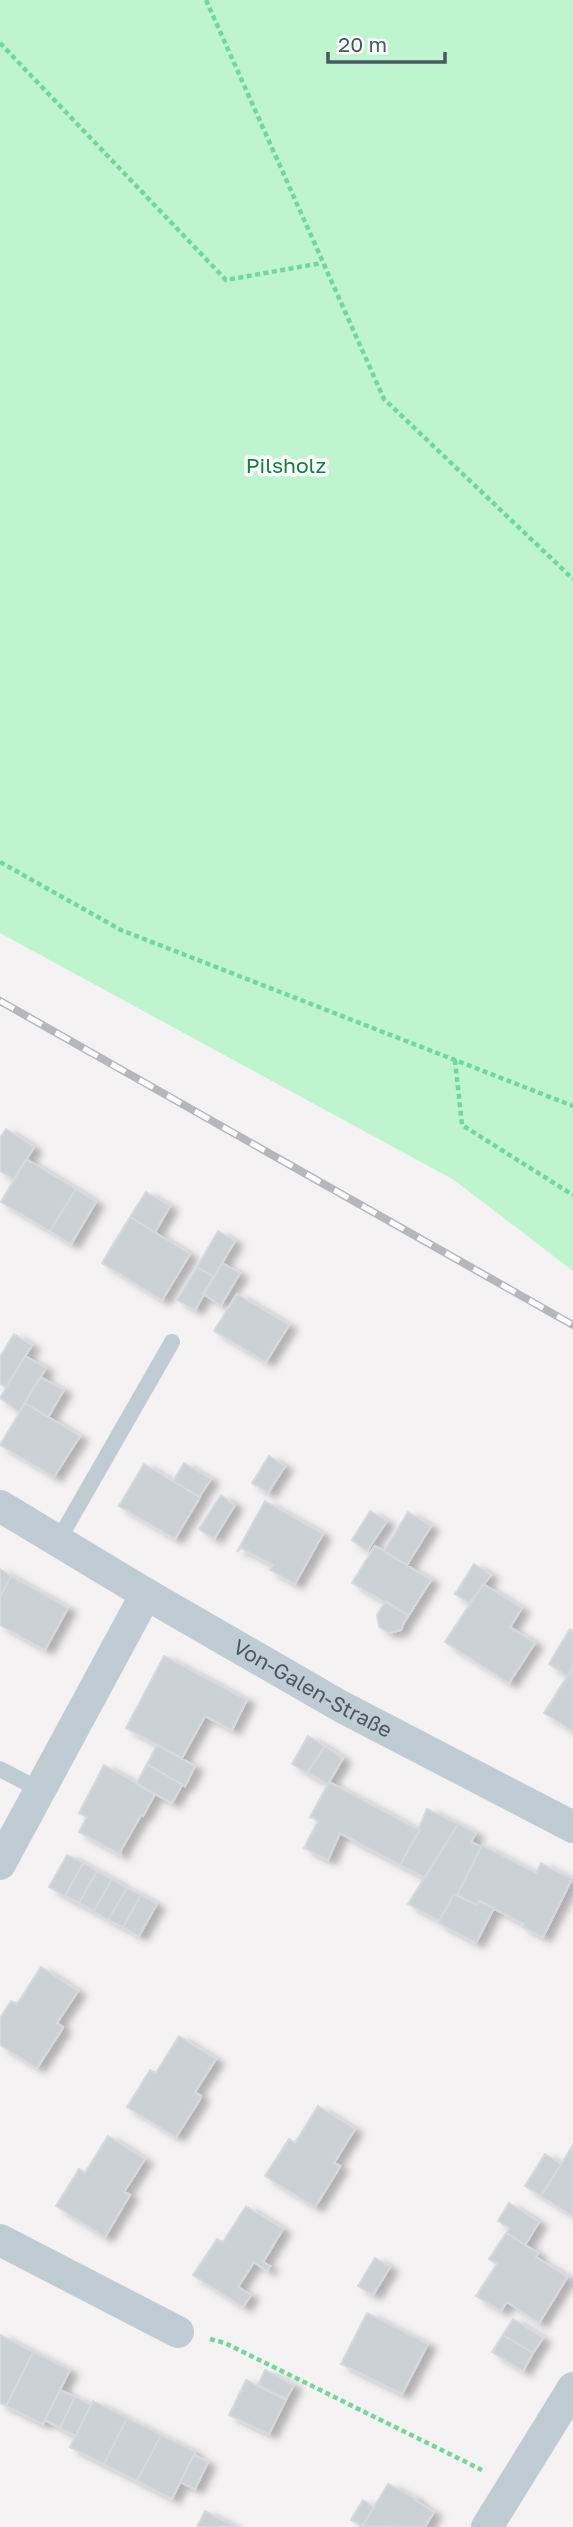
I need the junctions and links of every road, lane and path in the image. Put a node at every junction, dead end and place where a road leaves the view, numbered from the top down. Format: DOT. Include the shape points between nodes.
graph roads {
  1 [pos="206,0"];
  2 [pos="0,43"];
  3 [pos="322,263"];
  4 [pos="573,579"];
  5 [pos="0,862"];
  6 [pos="455,1060"];
  7 [pos="573,1106"];
  8 [pos="573,1195"];
  9 [pos="172,1342"];
  10 [pos="0,1506"];
  11 [pos="58,1541"];
  12 [pos="146,1594"];
  13 [pos="0,1769"];
  14 [pos="40,1790"];
  15 [pos="573,1827"];
  16 [pos="0,1864"];
  17 [pos="0,2240"];
  18 [pos="178,2332"];
  19 [pos="573,2389"];
  20 [pos="513,2485"];
  21 [pos="487,2527"];
  1 -- 3 [label="path"];
  2 -- 3 [label="path" via="226,280"];
  3 -- 4 [label="path" via="384,399"];
  5 -- 6 [label="path" via="121,930"];
  6 -- 7 [label="path"];
  6 -- 8 [label="path" via="462,1125"];
  9 -- 11 [label="lane"];
  10 -- 11 [label="street, Von-Galen-Straße"];
  11 -- 12 [label="street, Von-Galen-Straße"];
  12 -- 14 [label="street"];
  12 -- 15 [label="street, Von-Galen-Straße" via="342,1707"];
  13 -- 14 [label="lane"];
  14 -- 16 [label="street"];
  17 -- 18 [label="street"];
  18 -- 20 [label="path" via="225,2343"];
  19 -- 20 [label="street"];
  20 -- 21 [label="street"];
}
